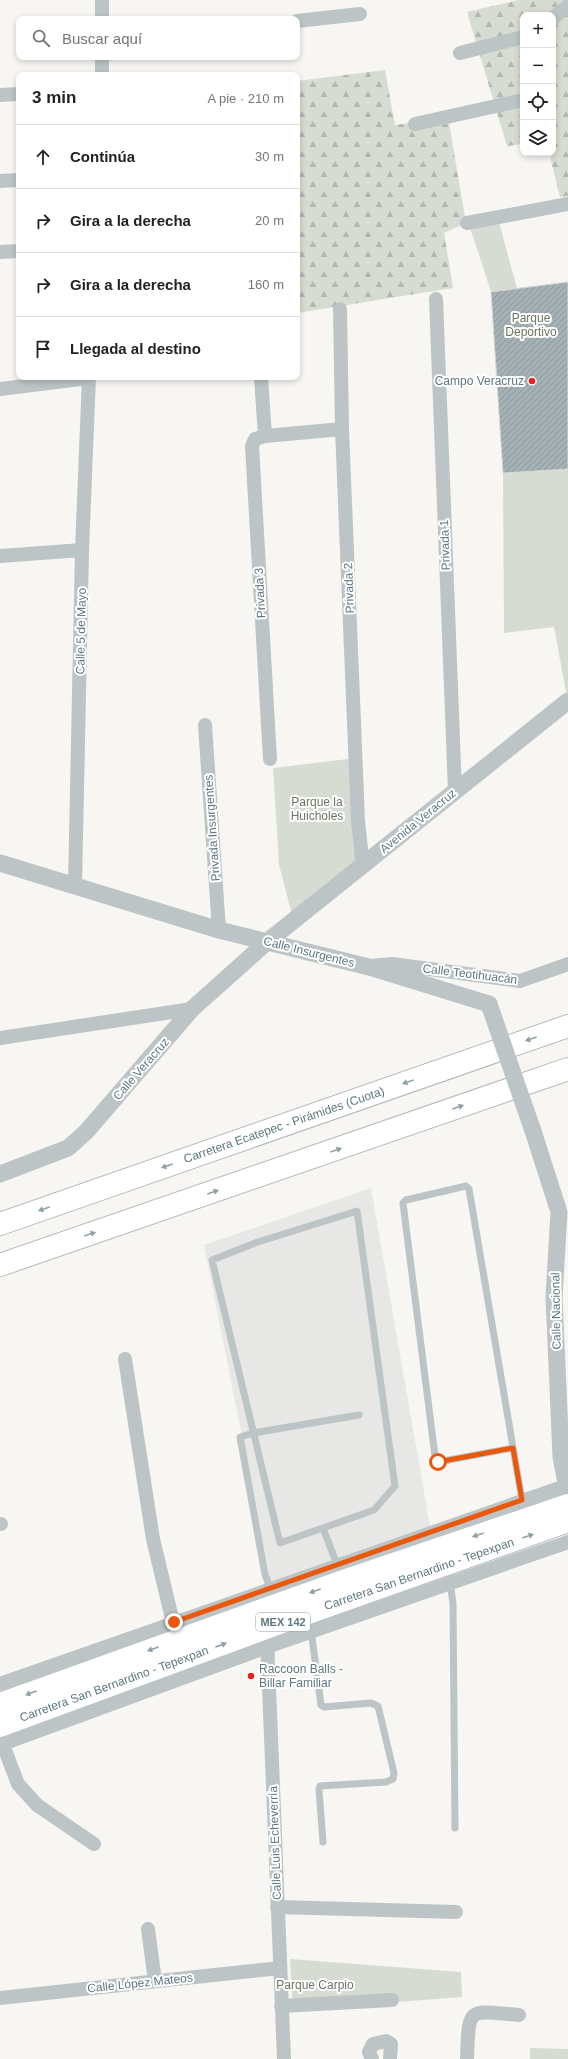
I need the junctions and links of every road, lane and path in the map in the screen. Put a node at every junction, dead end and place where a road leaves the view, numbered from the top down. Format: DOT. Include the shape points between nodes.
graph roads {
  1 [pos="102,0"];
  2 [pos="568,6"];
  3 [pos="360,14"];
  4 [pos="102,16"];
  5 [pos="556,16"];
  6 [pos="300,21"];
  7 [pos="520,38"];
  8 [pos="460,54"];
  9 [pos="102,60"];
  10 [pos="102,72"];
  11 [pos="16,94"];
  12 [pos="0,95"];
  13 [pos="520,101"];
  14 [pos="415,124"];
  15 [pos="16,180"];
  16 [pos="0,181"];
  17 [pos="568,204"];
  18 [pos="467,223"];
  19 [pos="16,251"];
  20 [pos="0,252"];
  21 [pos="436,299"];
  22 [pos="340,310"];
  23 [pos="67,380"];
  24 [pos="89,380"];
  25 [pos="261,380"];
  26 [pos="0,389"];
  27 [pos="342,429"];
  28 [pos="265,436"];
  29 [pos="82,550"];
  30 [pos="0,556"];
  31 [pos="568,702"];
  32 [pos="205,725"];
  33 [pos="270,758"];
  34 [pos="454,791"];
  35 [pos="0,862"];
  36 [pos="363,866"];
  37 [pos="76,886"];
  38 [pos="220,930"];
  39 [pos="268,941"];
  40 [pos="568,964"];
  41 [pos="369,967"];
  42 [pos="192,1009"];
  43 [pos="568,1026"];
  44 [pos="0,1038"];
  45 [pos="568,1069"];
  46 [pos="533,1131"];
  47 [pos="0,1174"];
  48 [pos="0,1224"];
  49 [pos="0,1266"];
  50 [pos="125,1358"];
  51 [pos="359,1415"];
  52 [pos="564,1418"];
  53 [pos="253,1433"];
  54 [pos="513,1448"];
  55 [pos="567,1492"];
  56 [pos="522,1500"];
  57 [pos="568,1521"];
  58 [pos="323,1528"];
  59 [pos="568,1542"];
  60 [pos="340,1573"];
  61 [pos="450,1573"];
  62 [pos="273,1597"];
  63 [pos="310,1622"];
  64 [pos="175,1631"];
  65 [pos="267,1637"];
  66 [pos="0,1684"];
  67 [pos="0,1704"];
  68 [pos="1,1738"];
  69 [pos="455,1828"];
  70 [pos="322,1842"];
  71 [pos="94,1844"];
  72 [pos="277,1907"];
  73 [pos="456,1912"];
  74 [pos="148,1929"];
  75 [pos="280,1968"];
  76 [pos="155,1981"];
  77 [pos="0,1998"];
  78 [pos="392,2000"];
  79 [pos="281,2006"];
  80 [pos="520,2015"];
  81 [pos="284,2059"];
  82 [pos="372,2059"];
  83 [pos="390,2059"];
  84 [pos="467,2059"];
  1 -- 4 [label="street"];
  2 -- 5 [label="street"];
  3 -- 6 [label="street"];
  7 -- 8 [label="street"];
  9 -- 10 [label="street"];
  11 -- 12 [label="street"];
  13 -- 14 [label="street"];
  15 -- 16 [label="street"];
  17 -- 18 [label="street"];
  19 -- 20 [label="street"];
  21 -- 34 [label="street, Privada 1"];
  22 -- 27 [label="street, Privada 2"];
  23 -- 26 [label="street"];
  24 -- 29 [label="street, Calle 5 de Mayo"];
  25 -- 28 [label="street"];
  27 -- 28 [label="street"];
  27 -- 36 [label="street, Privada 2" via="358,821"];
  28 -- 33 [label="street, Privada 3" via="255,439 252,446"];
  29 -- 30 [label="street"];
  29 -- 37 [label="street, Calle 5 de Mayo"];
  31 -- 34 [label="street, Avenida Veracruz"];
  32 -- 38 [label="street, Privada Insurgentes"];
  34 -- 36 [label="street, Avenida Veracruz"];
  35 -- 37 [label="street, Calle Insurgentes"];
  36 -- 39 [label="street, Avenida Veracruz"];
  37 -- 38 [label="street, Calle Insurgentes"];
  38 -- 39 [label="street, Calle Insurgentes"];
  39 -- 41 [label="street, Calle Insurgentes"];
  39 -- 42 [label="street, Calle Veracruz"];
  40 -- 41 [label="street, Calle Teotihuacán" via="520,981 392,964"];
  41 -- 46 [label="street, Calle Insurgentes, bridge" via="489,1004"];
  42 -- 44 [label="street"];
  42 -- 47 [label="street, Calle Veracruz" via="86,1132 68,1148"];
  43 -- 48 [label="highway, Carretera Ecatepec - Pirámides (Cuota), one-way"];
  49 -- 45 [label="highway, one-way"];
  46 -- 52 [label="street, Calle Nacional" via="559,1212 554,1296"];
  50 -- 64 [label="street" via="153,1539"];
  51 -- 53 [label="lane"];
  52 -- 55 [label="street, Calle Nacional" via="561,1457"];
  53 -- 58 [label="lane" via="280,1543"];
  53 -- 58 [label="lane" via="212,1260 272,1237 357,1211 395,1486 374,1510"];
  53 -- 62 [label="lane" via="242,1436 239,1440 265,1574"];
  54 -- 54 [label="lane" via="438,1462 435,1456 403,1203 406,1200 466,1186 469,1189"];
  54 -- 56 [label="lane"];
  55 -- 56 [label="street"];
  55 -- 60 [label="highway, Carretera San Bernardino - Tepexpan / MEX 142, one-way"];
  56 -- 60 [label="street"];
  61 -- 57 [label="highway, Carretera San Bernardino - Tepexpan / MEX 142, one-way"];
  58 -- 60 [label="lane"];
  59 -- 61 [label="street"];
  60 -- 62 [label="highway, Carretera San Bernardino - Tepexpan / MEX 142"];
  61 -- 63 [label="highway, Carretera San Bernardino - Tepexpan / MEX 142"];
  61 -- 69 [label="lane"];
  62 -- 64 [label="highway, Carretera San Bernardino - Tepexpan / MEX 142"];
  63 -- 65 [label="highway, Carretera San Bernardino - Tepexpan / MEX 142"];
  63 -- 70 [label="lane" via="321,1705 324,1707 371,1703 378,1706 394,1773 393,1779 386,1782 320,1786"];
  64 -- 66 [label="street"];
  64 -- 67 [label="highway, Carretera San Bernardino - Tepexpan / MEX 142, one-way"];
  65 -- 68 [label="highway, Carretera San Bernardino - Tepexpan / MEX 142"];
  65 -- 72 [label="street, Calle Luis Echeverría"];
  68 -- 71 [label="street" via="18,1784 37,1805"];
  72 -- 73 [label="street"];
  72 -- 75 [label="street, Calle Luis Echeverría"];
  74 -- 76 [label="street"];
  75 -- 76 [label="street, Calle López Mateos"];
  75 -- 79 [label="street, Calle Luis Echeverría"];
  76 -- 77 [label="street, Calle López Mateos"];
  78 -- 79 [label="street"];
  79 -- 81 [label="street, Calle Luis Echeverría"];
  80 -- 84 [label="street" via="480,2012 472,2016 468,2022"];
  82 -- 83 [label="street" via="369,2052 373,2044 386,2040 391,2044"];
}
